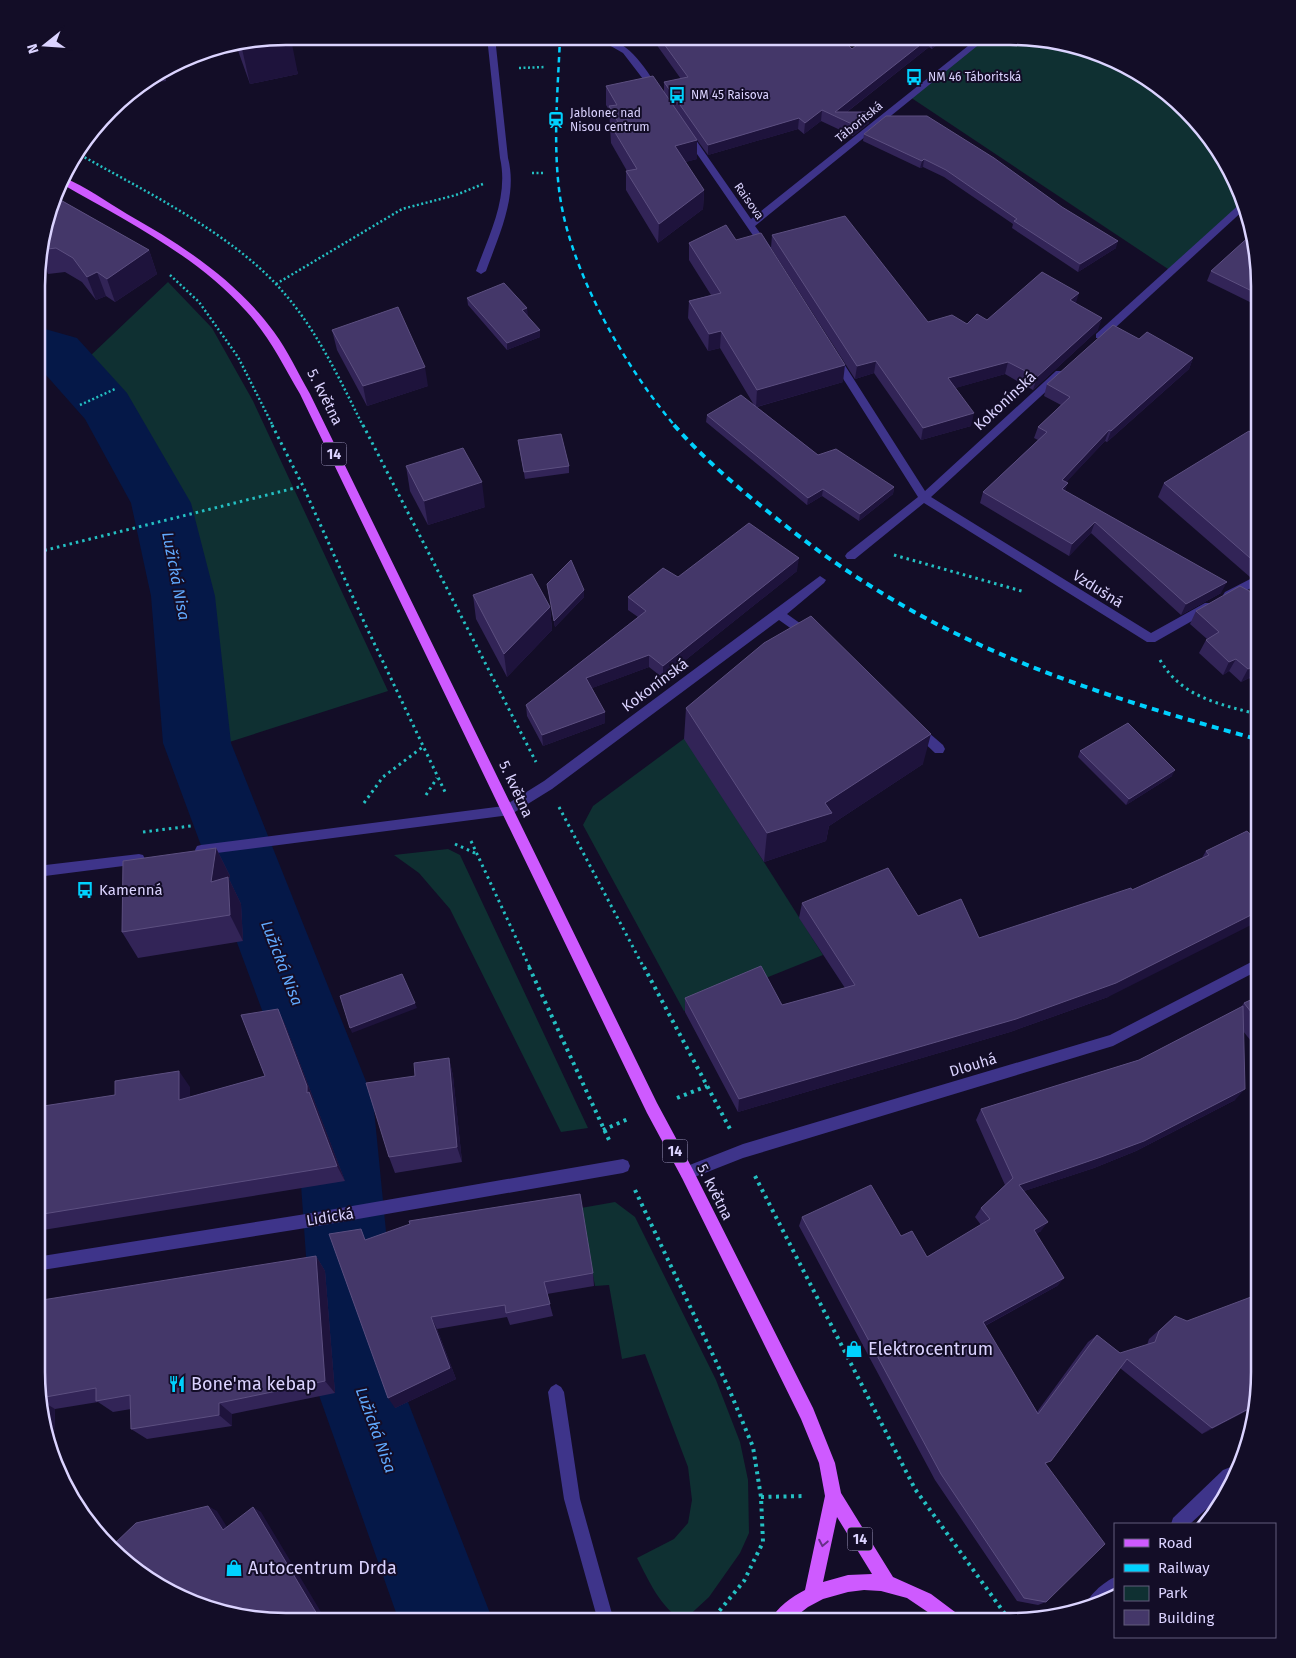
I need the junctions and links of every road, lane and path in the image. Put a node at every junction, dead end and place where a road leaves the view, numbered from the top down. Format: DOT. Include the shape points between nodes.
graph roads {
  1 [pos="491,45"];
  2 [pos="619,45"];
  3 [pos="975,45"];
  4 [pos="660,96"];
  5 [pos="683,128"];
  6 [pos="508,174"];
  7 [pos="68,184"];
  8 [pos="1238,209"];
  9 [pos="750,224"];
  10 [pos="771,258"];
  11 [pos="482,271"];
  12 [pos="166,272"];
  13 [pos="276,284"];
  14 [pos="1091,345"];
  15 [pos="829,349"];
  16 [pos="1070,365"];
  17 [pos="115,388"];
  18 [pos="80,406"];
  19 [pos="303,486"];
  20 [pos="924,498"];
  21 [pos="45,550"];
  22 [pos="851,556"];
  23 [pos="820,580"];
  24 [pos="1251,583"];
  25 [pos="1029,592"];
  26 [pos="779,614"];
  27 [pos="815,639"];
  28 [pos="1151,639"];
  29 [pos="1251,712"];
  30 [pos="910,723"];
  31 [pos="424,746"];
  32 [pos="939,749"];
  33 [pos="364,804"];
  34 [pos="506,811"];
  35 [pos="459,818"];
  36 [pos="189,852"];
  37 [pos="478,854"];
  38 [pos="151,857"];
  39 [pos="45,871"];
  40 [pos="1251,968"];
  41 [pos="623,1166"];
  42 [pos="686,1173"];
  43 [pos="45,1263"];
  44 [pos="556,1392"];
  45 [pos="1225,1480"];
  46 [pos="915,1489"];
  47 [pos="833,1496"];
  48 [pos="1180,1523"];
  49 [pos="887,1583"];
  50 [pos="813,1594"];
  51 [pos="604,1613"];
  52 [pos="718,1613"];
  53 [pos="788,1613"];
  54 [pos="944,1613"];
  55 [pos="1004,1613"];
  1 -- 6 [label="street"];
  2 -- 4 [label="street" via="632,56"];
  3 -- 9 [label="street, Táboritská"];
  5 -- 9 [label="street, Raisova"];
  6 -- 11 [label="street" via="503,210"];
  6 -- 13 [label="path" via="456,195 402,209"];
  7 -- 34 [label="main road, 5. května / 14" via="192,257 239,298 269,334 304,394"];
  8 -- 14 [label="street"];
  9 -- 10 [label="street, Raisova"];
  12 -- 19 [label="path" via="198,302 238,357"];
  15 -- 20 [label="street"];
  16 -- 20 [label="street, Kokonínská"];
  17 -- 18 [label="path"];
  19 -- 21 [label="path"];
  19 -- 31 [label="path"];
  20 -- 22 [label="street, Kokonínská"];
  20 -- 28 [label="street, Vzdušná"];
  22 -- 25 [label="path" via="891,554"];
  23 -- 26 [label="street, Kokonínská"];
  24 -- 28 [label="street"];
  26 -- 27 [label="street"];
  26 -- 34 [label="street, Kokonínská" via="548,785"];
  28 -- 29 [label="path" via="1165,673 1192,695"];
  30 -- 32 [label="street"];
  31 -- 33 [label="path" via="383,777"];
  31 -- 35 [label="path"];
  34 -- 35 [label="street"];
  34 -- 42 [label="main road, 5. května / 14"];
  35 -- 36 [label="street"];
  35 -- 37 [label="path"];
  38 -- 39 [label="street"];
  40 -- 42 [label="street, Dlouhá" via="1113,1040 742,1151"];
  41 -- 43 [label="street, Lidická"];
  42 -- 47 [label="main road, 5. května / 14" via="807,1414 827,1463"];
  44 -- 51 [label="street" via="572,1499"];
  45 -- 48 [label="street"];
  46 -- 55 [label="path"];
  47 -- 49 [label="main road, 5. května / 14"];
  47 -- 50 [label="main road, 5. května / 14, one-way"];
  47 -- 52 [label="path" via="761,1497 763,1542 744,1581"];
  49 -- 50 [label="main road" via="849,1582"];
  49 -- 54 [label="main road" via="906,1589"];
  50 -- 53 [label="main road"];
}
